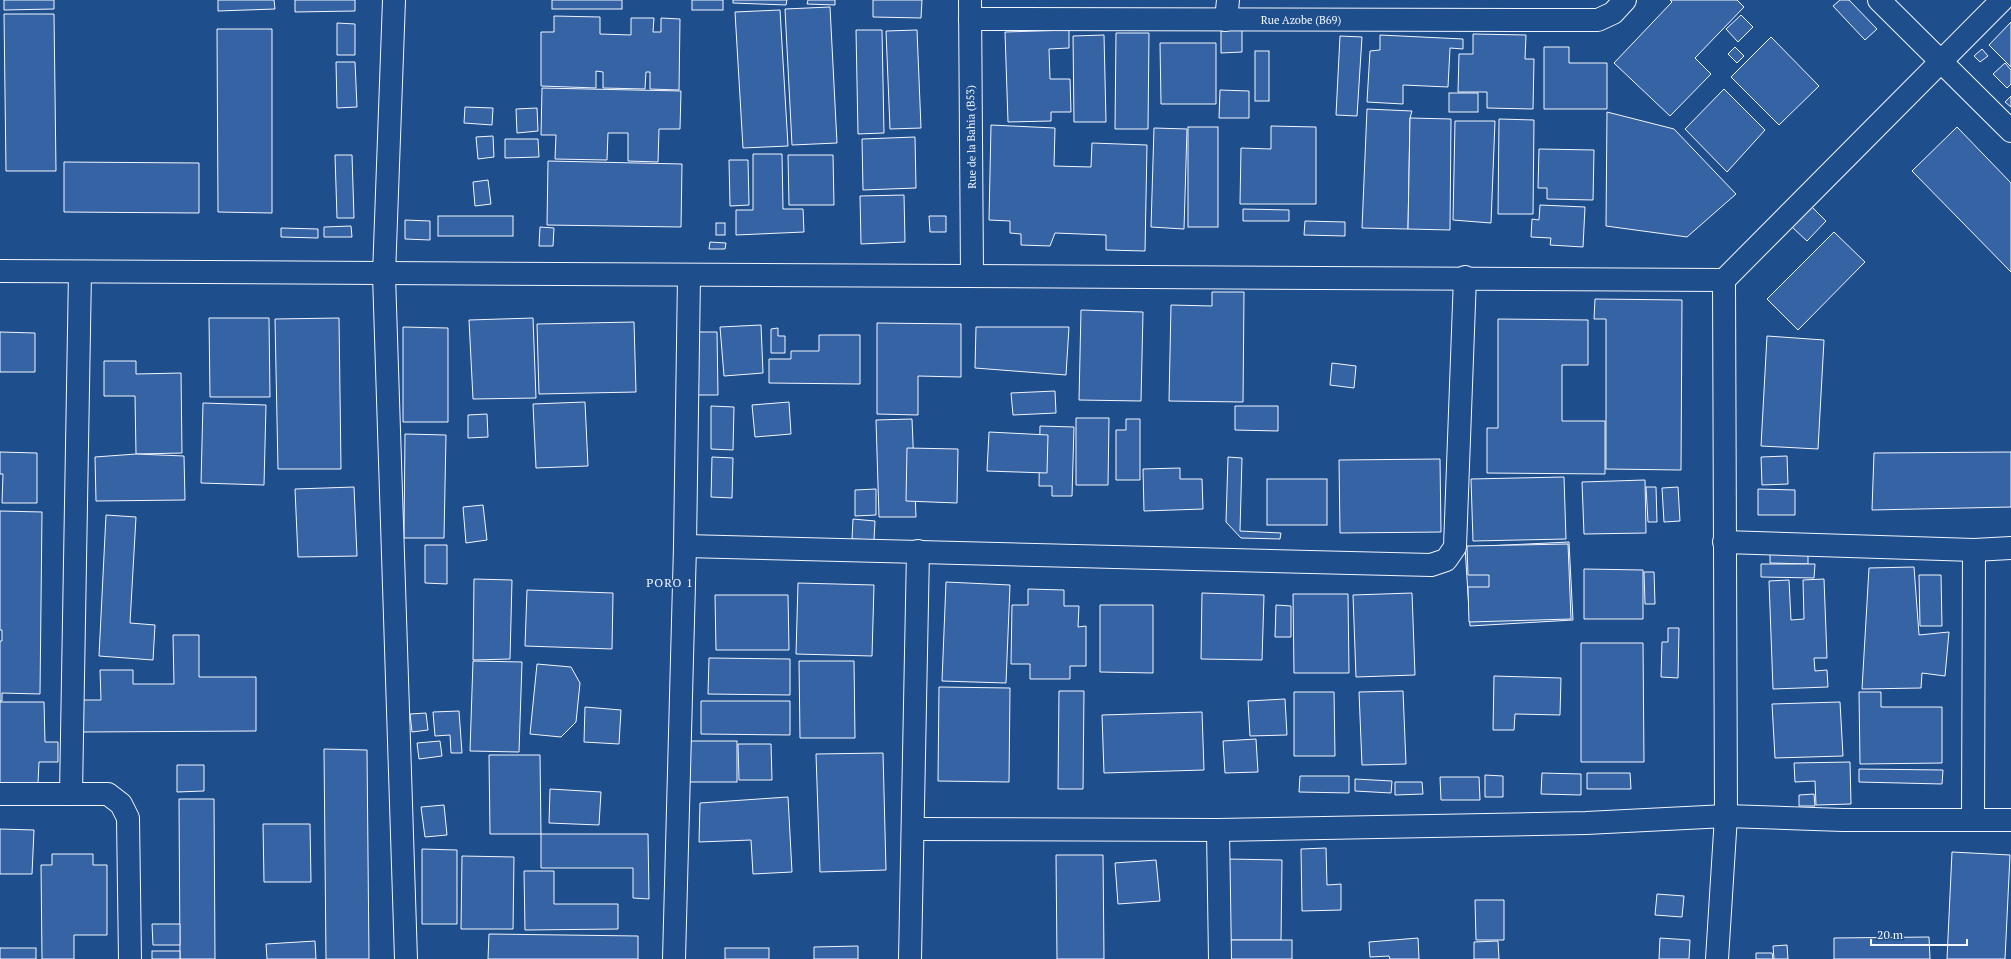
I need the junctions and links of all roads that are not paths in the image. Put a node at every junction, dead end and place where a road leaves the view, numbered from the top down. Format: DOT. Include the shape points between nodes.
graph roads {
  1 [pos="394,0"];
  2 [pos="1625,0"];
  3 [pos="1880,0"];
  4 [pos="2002,0"];
  5 [pos="970,10"];
  6 [pos="1227,10"];
  7 [pos="1941,63"];
  8 [pos="2011,130"];
  9 [pos="0,271"];
  10 [pos="80,272"];
  11 [pos="972,274"];
  12 [pos="384,275"];
  13 [pos="689,276"];
  14 [pos="1465,277"];
  15 [pos="1724,280"];
  16 [pos="1724,542"];
  17 [pos="685,546"];
  18 [pos="2011,548"];
  19 [pos="1974,550"];
  20 [pos="918,551"];
  21 [pos="0,794"];
  22 [pos="72,794"];
  23 [pos="1726,816"];
  24 [pos="1973,819"];
  25 [pos="2011,820"];
  26 [pos="914,830"];
  27 [pos="1218,830"];
  28 [pos="130,959"];
  29 [pos="406,959"];
  30 [pos="674,959"];
  31 [pos="910,959"];
  32 [pos="1220,959"];
  33 [pos="1717,959"];
  1 -- 12 [label="street"];
  2 -- 6 [label="street, Rue Azobe (B69)" via="1613,13 1598,20"];
  3 -- 7 [label="street"];
  4 -- 7 [label="street"];
  5 -- 6 [label="street, Rue Azobe (B69)"];
  5 -- 11 [label="street, Rue de la Bahia (B53)"];
  7 -- 8 [label="street"];
  7 -- 15 [label="street"];
  9 -- 10 [label="street"];
  10 -- 12 [label="street"];
  10 -- 22 [label="street"];
  11 -- 13 [label="street"];
  11 -- 14 [label="street"];
  12 -- 13 [label="street"];
  12 -- 29 [label="street"];
  13 -- 17 [label="street"];
  14 -- 15 [label="street"];
  14 -- 20 [label="street" via="1455,547 1446,560 1431,565"];
  15 -- 16 [label="street"];
  16 -- 19 [label="street"];
  16 -- 23 [label="street"];
  17 -- 20 [label="street"];
  17 -- 30 [label="street"];
  18 -- 19 [label="street"];
  19 -- 24 [label="street"];
  20 -- 26 [label="street"];
  21 -- 22 [label="street"];
  22 -- 28 [label="street" via="108,794 121,804 128,818"];
  23 -- 24 [label="street" via="1843,820"];
  23 -- 27 [label="street" via="1586,823"];
  23 -- 33 [label="street"];
  24 -- 25 [label="street"];
  26 -- 27 [label="street"];
  26 -- 31 [label="street"];
  27 -- 32 [label="street"];
}
